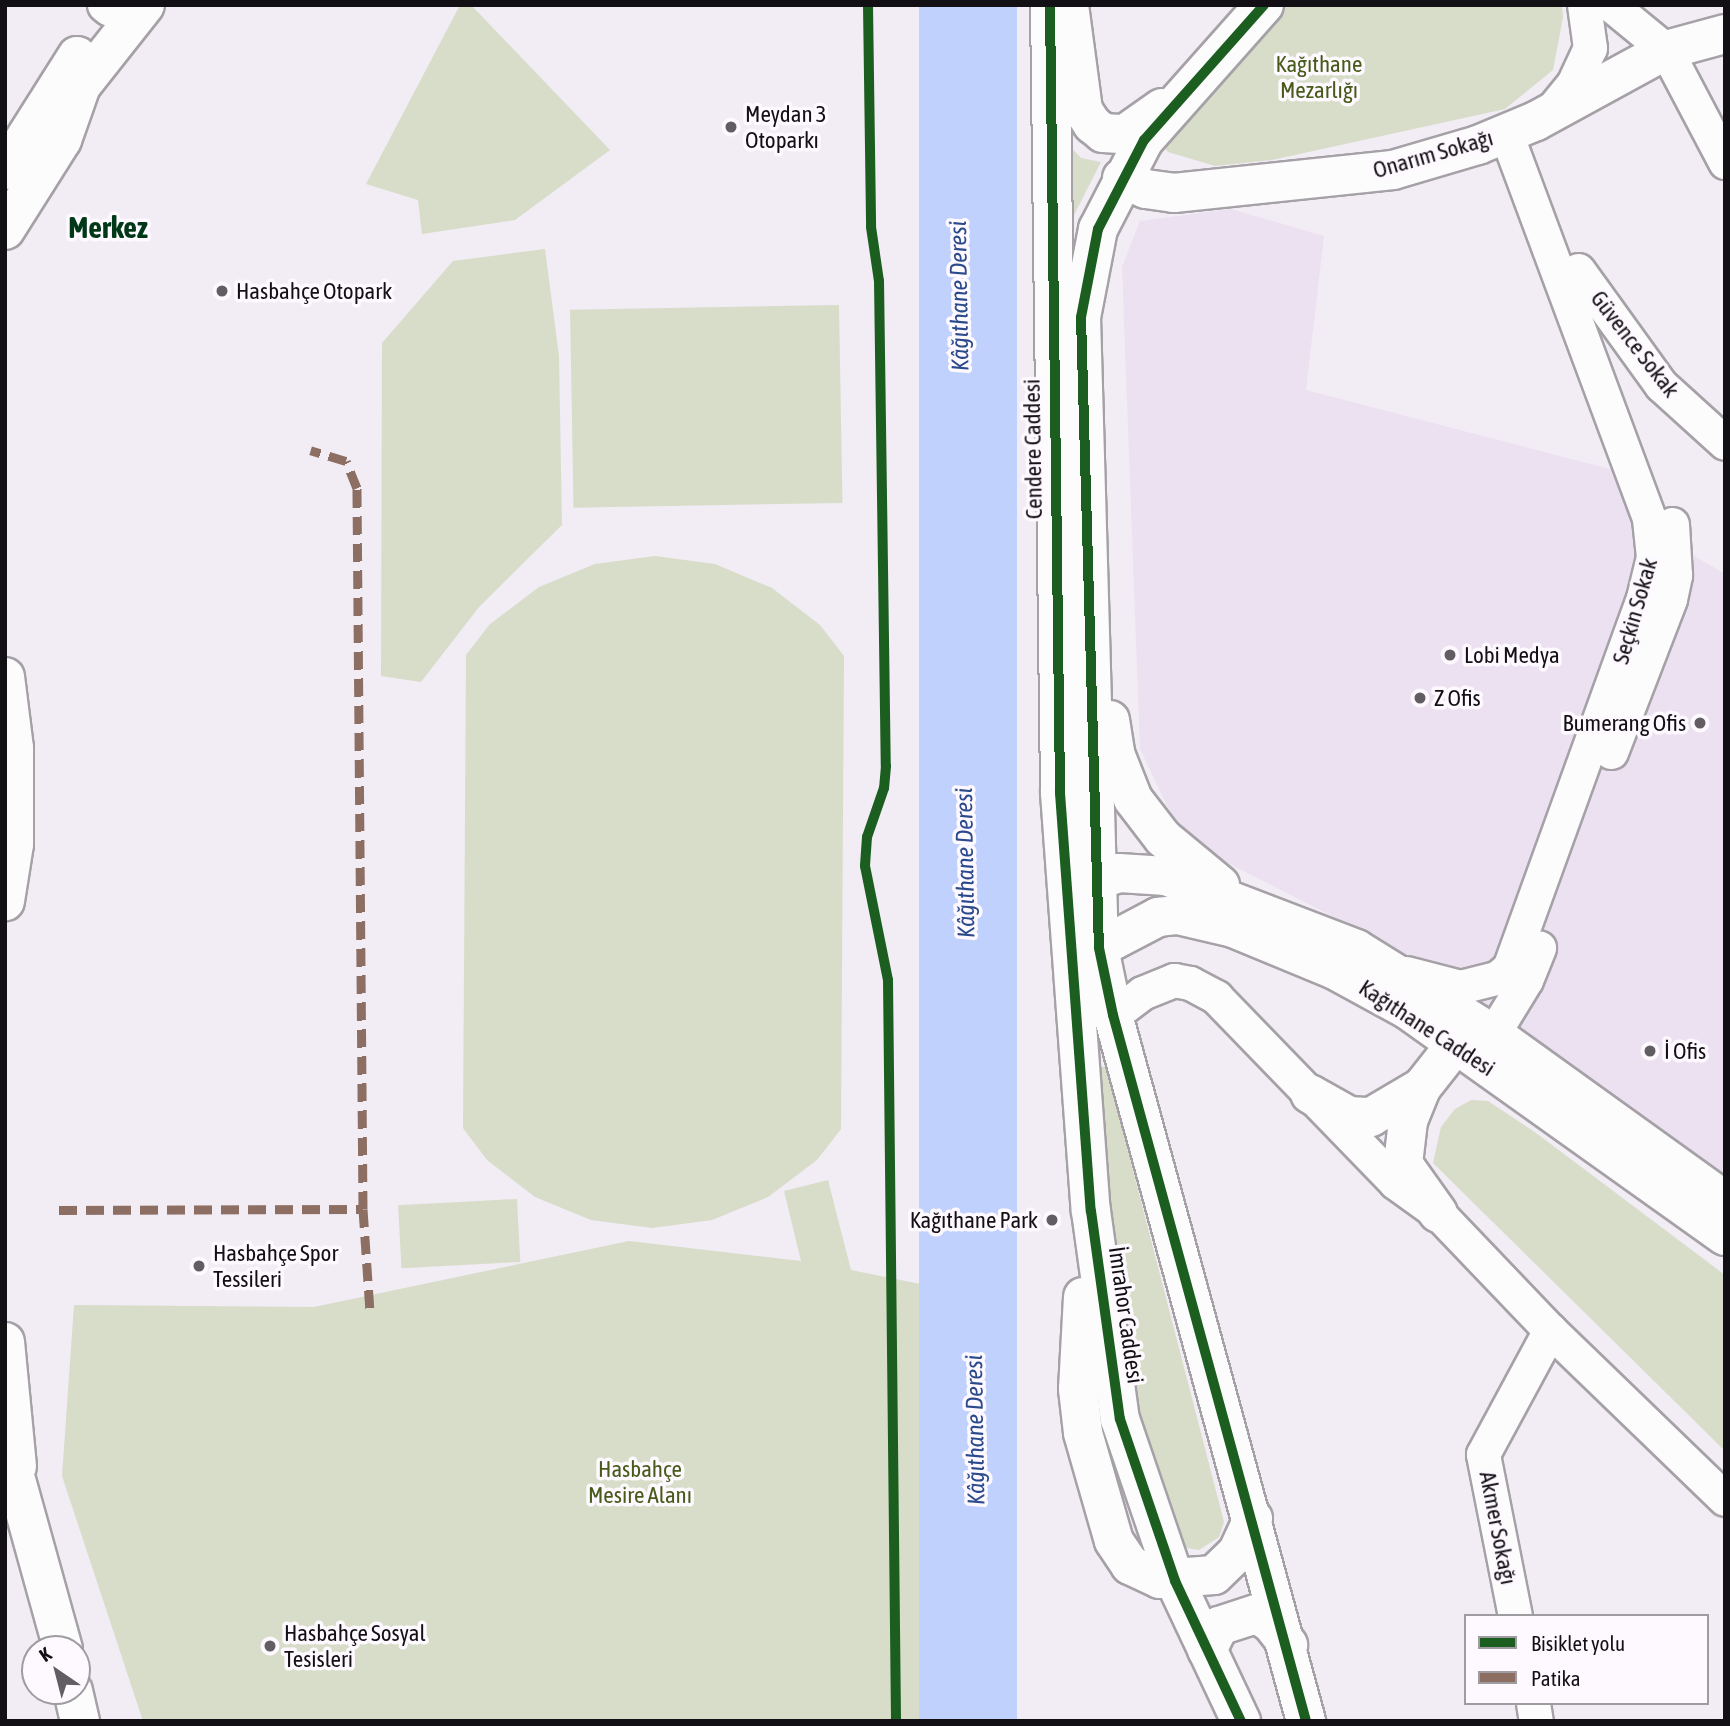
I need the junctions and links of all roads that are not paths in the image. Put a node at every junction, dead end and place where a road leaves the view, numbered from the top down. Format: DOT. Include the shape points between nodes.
graph roads {
  1 [pos="1050,5"];
  2 [pos="1069,5"];
  3 [pos="1264,5"];
  4 [pos="1584,5"];
  5 [pos="1611,5"];
  6 [pos="117,6"];
  7 [pos="1725,34"];
  8 [pos="1666,50"];
  9 [pos="1188,86"];
  10 [pos="1525,125"];
  11 [pos="1725,162"];
  12 [pos="5,170"];
  13 [pos="1122,178"];
  14 [pos="5,230"];
  15 [pos="1578,270"];
  16 [pos="1725,443"];
  17 [pos="1092,653"];
  18 [pos="5,677"];
  19 [pos="10,833"];
  20 [pos="1079,886"];
  21 [pos="5,901"];
  22 [pos="1254,906"];
  23 [pos="1099,948"];
  24 [pos="1388,969"];
  25 [pos="1113,1015"];
  26 [pos="1493,1034"];
  27 [pos="1456,1044"];
  28 [pos="1422,1087"];
  29 [pos="1310,1094"];
  30 [pos="1725,1201"];
  31 [pos="1438,1213"];
  32 [pos="1725,1236"];
  33 [pos="1550,1330"];
  34 [pos="5,1342"];
  35 [pos="5,1440"];
  36 [pos="17,1475"];
  37 [pos="1724,1500"];
  38 [pos="1253,1518"];
  39 [pos="1175,1581"];
  40 [pos="1515,1614"];
  41 [pos="59,1635"];
  42 [pos="1288,1645"];
  43 [pos="1207,1650"];
  44 [pos="1241,1721"];
  45 [pos="1306,1721"];
  1 -- 20 [label="main road, Cendere Caddesi"];
  2 -- 9 [label="main road" via="1083,110 1103,133 1125,134 1143,126"];
  3 -- 9 [label="main road"];
  4 -- 10 [label="street" via="1590,48 1573,85"];
  5 -- 8 [label="street"];
  6 -- 12 [label="main road" via="30,125"];
  6 -- 14 [label="main road" via="80,86 62,140"];
  7 -- 8 [label="main road, Onarım Sokağı"];
  8 -- 10 [label="main road, Onarım Sokağı"];
  8 -- 11 [label="street"];
  9 -- 13 [label="main road, Cendere Caddesi" via="1144,140"];
  10 -- 13 [label="main road, Onarım Sokağı" via="1393,170 1174,193 1146,190"];
  10 -- 15 [label="street, Seçkin Sokak"];
  10 -- 24 [label="street, Seçkin Sokak" via="1649,517 1653,557 1639,611 1509,968 1497,978 1460,986"];
  13 -- 17 [label="main road, Cendere Caddesi" via="1091,251 1081,317"];
  15 -- 16 [label="street, Güvence Sokak" via="1661,385"];
  15 -- 26 [label="street, Seçkin Sokak" via="1662,489 1673,528 1675,575 1526,981"];
  17 -- 20 [label="main road, Cendere Caddesi"];
  17 -- 22 [label="main road" via="1108,697 1115,755 1133,799 1183,856"];
  18 -- 19 [label="main road" via="14,748"];
  19 -- 21 [label="main road"];
  20 -- 22 [label="main road, Kağıthane Caddesi" via="1146,872"];
  20 -- 23 [label="main road, Cendere Caddesi"];
  20 -- 39 [label="main road" via="1091,1211 1078,1389 1083,1433 1114,1541 1130,1565 1144,1574"];
  22 -- 24 [label="main road, Kağıthane Caddesi" via="1356,949"];
  23 -- 25 [label="main road"];
  23 -- 27 [label="main road, Kağıthane Caddesi" via="1158,917 1199,918 1335,970 1408,1010"];
  24 -- 26 [label="main road, Kağıthane Caddesi"];
  25 -- 29 [label="street" via="1160,983 1190,983 1216,997"];
  25 -- 38 [label="main road"];
  26 -- 27 [label="main road"];
  26 -- 30 [label="main road, Kağıthane Caddesi"];
  27 -- 28 [label="main road"];
  27 -- 32 [label="main road, Kağıthane Caddesi"];
  28 -- 29 [label="main road" via="1371,1118 1349,1116"];
  28 -- 31 [label="main road" via="1408,1121 1404,1164"];
  29 -- 31 [label="street" via="1395,1182"];
  31 -- 33 [label="street"];
  33 -- 37 [label="street"];
  33 -- 40 [label="street, Akmer Sokağı" via="1483,1454"];
  34 -- 36 [label="main road"];
  35 -- 36 [label="main road"];
  36 -- 41 [label="main road"];
  38 -- 39 [label="main road" via="1226,1567 1214,1575"];
  38 -- 42 [label="main road"];
  39 -- 43 [label="main road"];
  42 -- 43 [label="main road" via="1257,1614 1220,1626"];
  42 -- 45 [label="main road"];
  43 -- 44 [label="main road"];
}
